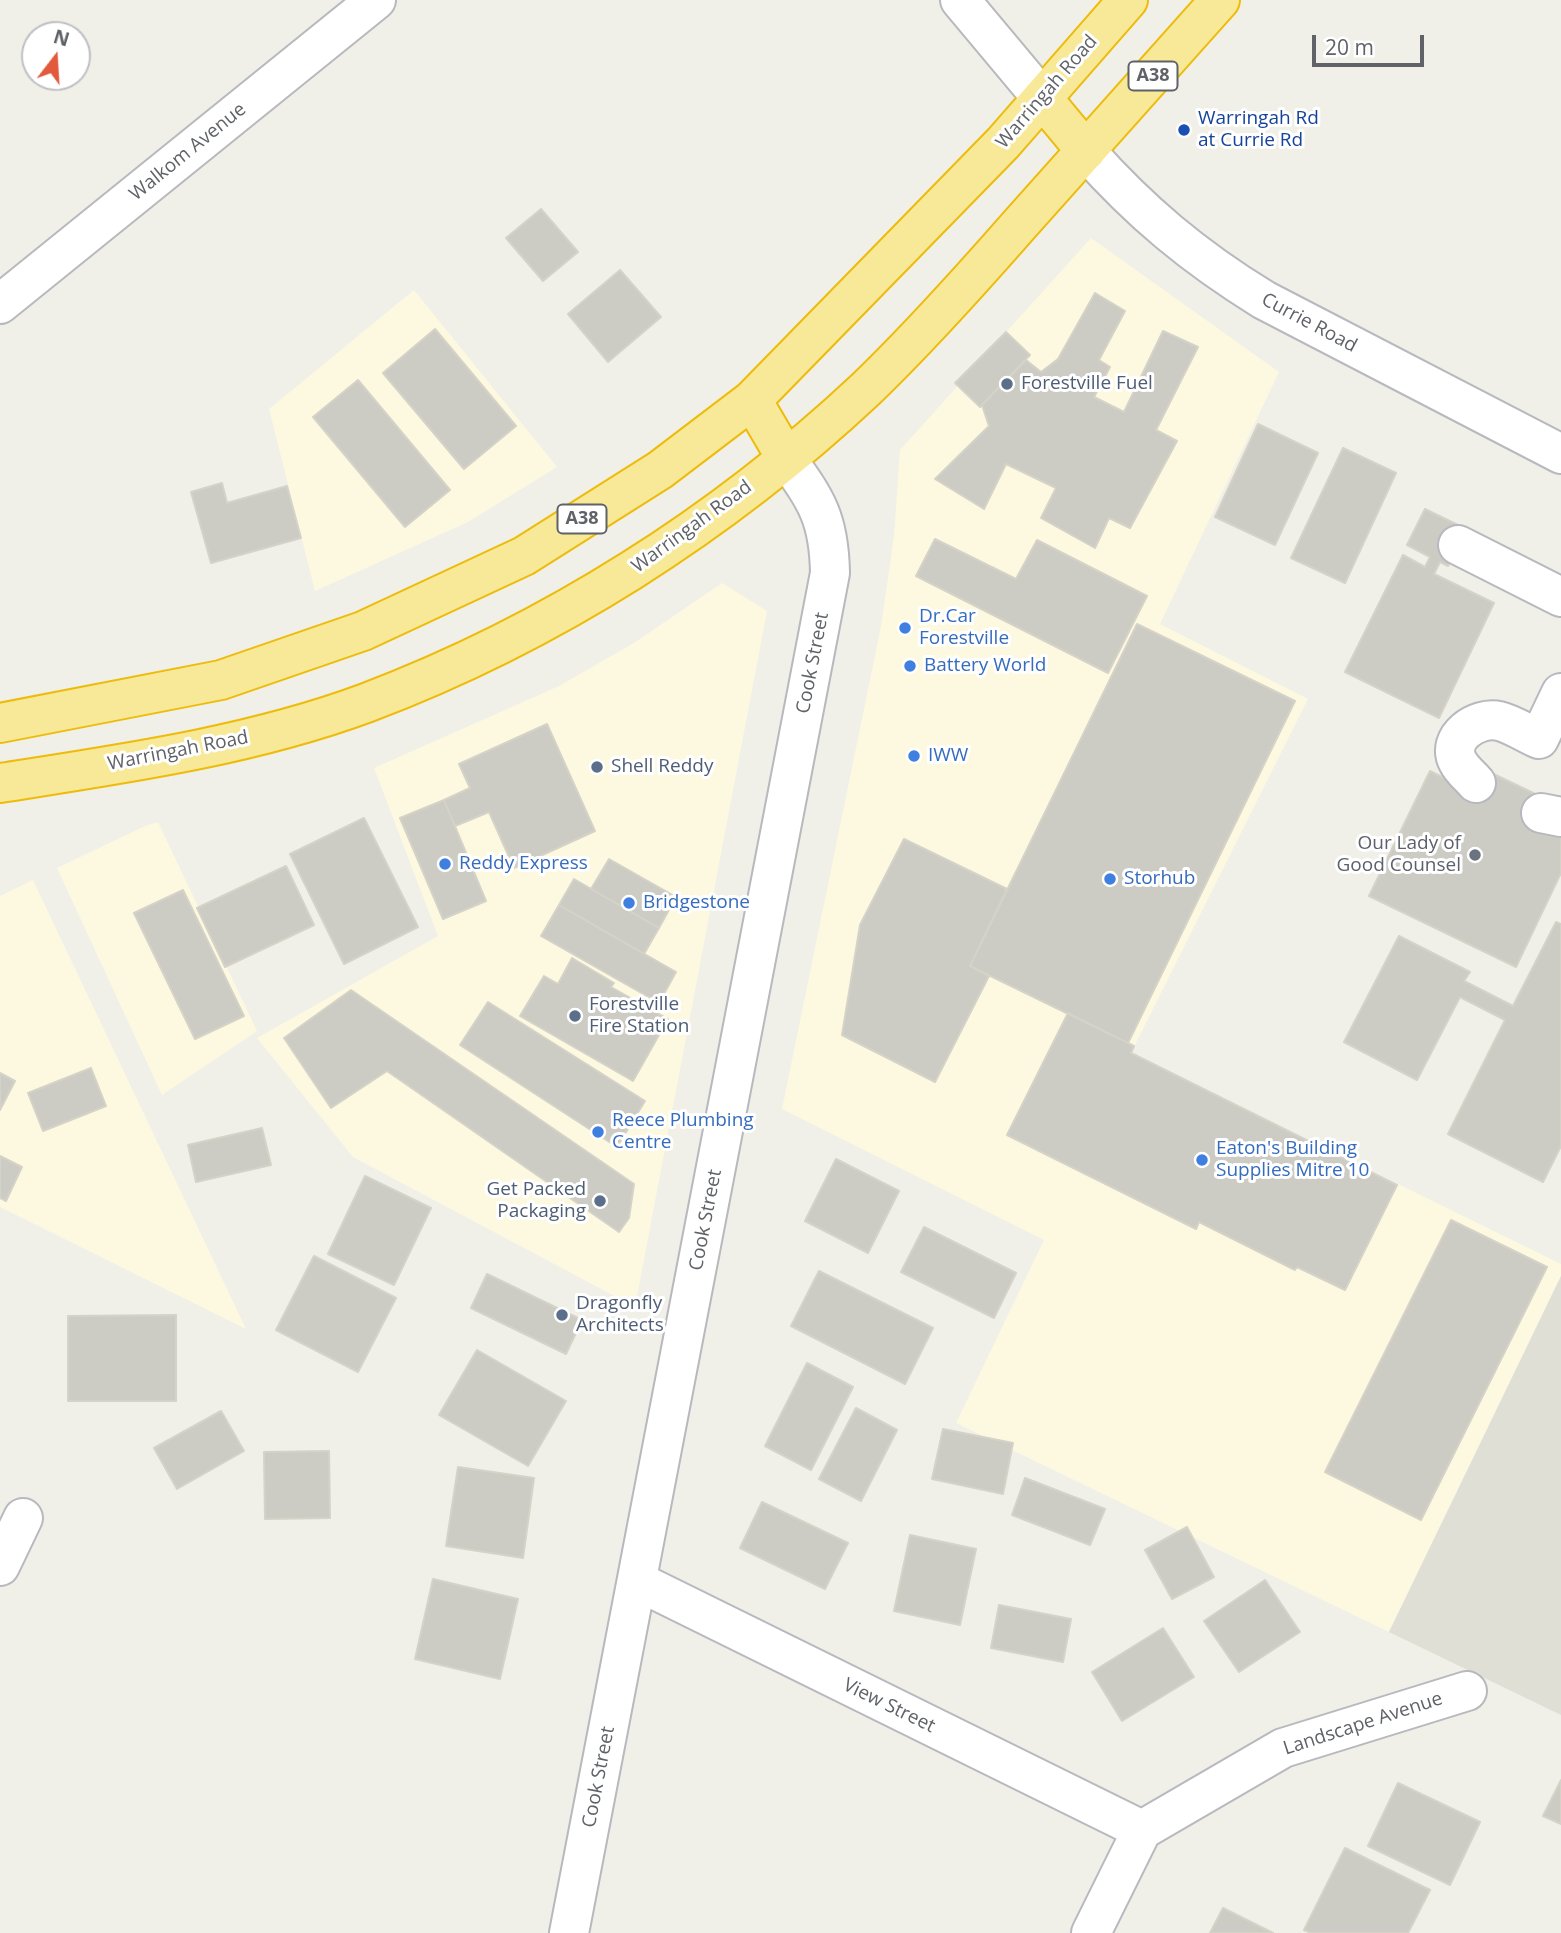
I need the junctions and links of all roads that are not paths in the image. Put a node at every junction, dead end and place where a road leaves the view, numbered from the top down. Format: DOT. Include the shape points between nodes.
graph roads {
  1 [pos="376,0"];
  2 [pos="960,0"];
  3 [pos="1128,0"];
  4 [pos="1220,0"];
  5 [pos="1042,98"];
  6 [pos="1086,151"];
  7 [pos="0,304"];
  8 [pos="752,400"];
  9 [pos="1561,454"];
  10 [pos="786,458"];
  11 [pos="1458,545"];
  12 [pos="1561,597"];
  13 [pos="1561,693"];
  14 [pos="0,723"];
  15 [pos="1550,746"];
  16 [pos="1458,773"];
  17 [pos="0,783"];
  18 [pos="23,1518"];
  19 [pos="0,1566"];
  20 [pos="637,1581"];
  21 [pos="1467,1691"];
  22 [pos="1142,1830"];
  23 [pos="569,1933"];
  24 [pos="1091,1933"];
  1 -- 7 [label="street, Walkom Avenue"];
  2 -- 5 [label="street"];
  3 -- 5 [label="highway, Warringah Road / A38"];
  4 -- 6 [label="highway, Warringah Road / A38"];
  5 -- 6 [label="highway"];
  5 -- 8 [label="highway, Warringah Road / A38"];
  6 -- 9 [label="street, Currie Road" via="1155,223 1220,273"];
  6 -- 10 [label="highway, Warringah Road / A38" via="946,308 865,389"];
  8 -- 10 [label="highway, Cook Street"];
  8 -- 14 [label="highway, Warringah Road / A38" via="660,470 524,555 363,631 221,680"];
  10 -- 17 [label="highway, Warringah Road / A38" via="615,582 463,665 276,731"];
  10 -- 20 [label="street, Cook Street" via="823,517 830,573"];
  11 -- 12 [label="street"];
  13 -- 15 [label="street"];
  15 -- 16 [label="street" via="1499,721 1480,721 1466,728 1457,744"];
  18 -- 19 [label="street"];
  20 -- 22 [label="street, View Street"];
  20 -- 23 [label="street, Cook Street"];
  21 -- 22 [label="street, Landscape Avenue" via="1283,1748"];
  22 -- 24 [label="street"];
}
